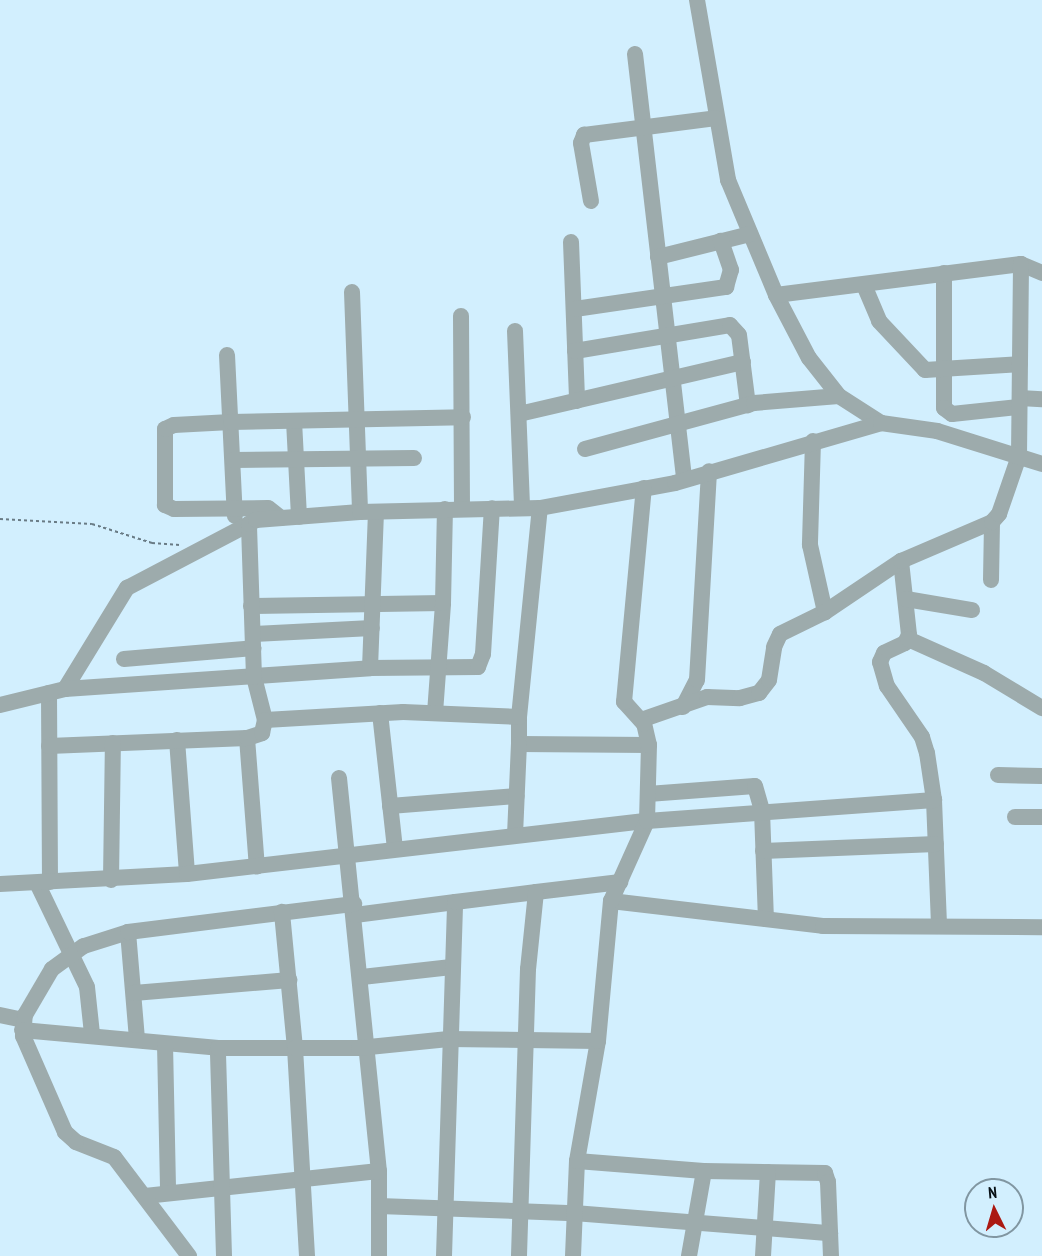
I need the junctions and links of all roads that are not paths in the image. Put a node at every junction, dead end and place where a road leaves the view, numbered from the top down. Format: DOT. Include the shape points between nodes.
graph roads {
  1 [pos="697,0"];
  2 [pos="635,54"];
  3 [pos="716,118"];
  4 [pos="643,127"];
  5 [pos="591,201"];
  6 [pos="750,234"];
  7 [pos="722,241"];
  8 [pos="571,242"];
  9 [pos="658,257"];
  10 [pos="1021,264"];
  11 [pos="944,273"];
  12 [pos="1042,273"];
  13 [pos="864,285"];
  14 [pos="352,292"];
  15 [pos="662,295"];
  16 [pos="776,295"];
  17 [pos="574,309"];
  18 [pos="461,316"];
  19 [pos="515,331"];
  20 [pos="667,335"];
  21 [pos="575,351"];
  22 [pos="227,356"];
  23 [pos="743,362"];
  24 [pos="1020,364"];
  25 [pos="944,370"];
  26 [pos="672,381"];
  27 [pos="839,396"];
  28 [pos="1042,399"];
  29 [pos="577,401"];
  30 [pos="1019,403"];
  31 [pos="748,405"];
  32 [pos="519,414"];
  33 [pos="463,417"];
  34 [pos="357,420"];
  35 [pos="294,421"];
  36 [pos="231,422"];
  37 [pos="676,423"];
  38 [pos="881,423"];
  39 [pos="813,441"];
  40 [pos="585,449"];
  41 [pos="1019,456"];
  42 [pos="414,458"];
  43 [pos="297,459"];
  44 [pos="358,459"];
  45 [pos="233,460"];
  46 [pos="1042,464"];
  47 [pos="709,471"];
  48 [pos="684,479"];
  49 [pos="644,488"];
  50 [pos="235,507"];
  51 [pos="492,508"];
  52 [pos="522,508"];
  53 [pos="540,508"];
  54 [pos="445,509"];
  55 [pos="462,509"];
  56 [pos="368,513"];
  57 [pos="299,517"];
  58 [pos="281,518"];
  59 [pos="992,522"];
  60 [pos="242,526"];
  61 [pos="901,561"];
  62 [pos="991,580"];
  63 [pos="906,599"];
  64 [pos="443,603"];
  65 [pos="373,605"];
  66 [pos="251,606"];
  67 [pos="972,610"];
  68 [pos="825,612"];
  69 [pos="372,628"];
  70 [pos="908,639"];
  71 [pos="254,641"];
  72 [pos="124,659"];
  73 [pos="437,666"];
  74 [pos="370,668"];
  75 [pos="254,677"];
  76 [pos="57,691"];
  77 [pos="0,705"];
  78 [pos="683,707"];
  79 [pos="1042,708"];
  80 [pos="380,713"];
  81 [pos="435,713"];
  82 [pos="519,717"];
  83 [pos="265,720"];
  84 [pos="641,720"];
  85 [pos="247,738"];
  86 [pos="177,740"];
  87 [pos="113,743"];
  88 [pos="519,744"];
  89 [pos="649,745"];
  90 [pos="49,746"];
  91 [pos="998,775"];
  92 [pos="1042,776"];
  93 [pos="339,778"];
  94 [pos="648,795"];
  95 [pos="517,796"];
  96 [pos="934,800"];
  97 [pos="390,806"];
  98 [pos="762,811"];
  99 [pos="1015,817"];
  100 [pos="1042,817"];
  101 [pos="646,821"];
  102 [pos="515,835"];
  103 [pos="936,844"];
  104 [pos="395,849"];
  105 [pos="763,851"];
  106 [pos="349,856"];
  107 [pos="257,867"];
  108 [pos="187,874"];
  109 [pos="111,880"];
  110 [pos="43,882"];
  111 [pos="620,882"];
  112 [pos="0,885"];
  113 [pos="536,892"];
  114 [pos="611,901"];
  115 [pos="455,902"];
  116 [pos="354,909"];
  117 [pos="282,912"];
  118 [pos="766,919"];
  119 [pos="939,925"];
  120 [pos="1042,927"];
  121 [pos="128,932"];
  122 [pos="70,955"];
  123 [pos="452,967"];
  124 [pos="362,977"];
  125 [pos="290,980"];
  126 [pos="134,993"];
  127 [pos="0,1015"];
  128 [pos="23,1025"];
  129 [pos="92,1034"];
  130 [pos="527,1038"];
  131 [pos="449,1039"];
  132 [pos="137,1040"];
  133 [pos="598,1041"];
  134 [pos="165,1044"];
  135 [pos="369,1047"];
  136 [pos="218,1048"];
  137 [pos="295,1048"];
  138 [pos="578,1161"];
  139 [pos="380,1171"];
  140 [pos="704,1171"];
  141 [pos="768,1172"];
  142 [pos="303,1180"];
  143 [pos="224,1187"];
  144 [pos="168,1193"];
  145 [pos="145,1196"];
  146 [pos="380,1206"];
  147 [pos="445,1209"];
  148 [pos="521,1210"];
  149 [pos="574,1213"];
  150 [pos="693,1223"];
  151 [pos="764,1229"];
  152 [pos="830,1233"];
  153 [pos="189,1256"];
  154 [pos="224,1256"];
  155 [pos="307,1256"];
  156 [pos="379,1256"];
  157 [pos="444,1256"];
  158 [pos="519,1256"];
  159 [pos="573,1256"];
  160 [pos="689,1256"];
  161 [pos="763,1256"];
  162 [pos="831,1256"];
  1 -- 3 [label="street"];
  2 -- 4 [label="street"];
  3 -- 4 [label="street"];
  3 -- 6 [label="street" via="728,180"];
  4 -- 5 [label="street" via="584,135 581,143"];
  4 -- 9 [label="street"];
  6 -- 7 [label="street"];
  6 -- 16 [label="street"];
  7 -- 9 [label="street"];
  7 -- 15 [label="street" via="731,270 726,286"];
  8 -- 17 [label="street"];
  9 -- 15 [label="street"];
  10 -- 11 [label="street"];
  10 -- 12 [label="street"];
  10 -- 24 [label="street"];
  11 -- 13 [label="street"];
  11 -- 25 [label="street"];
  13 -- 16 [label="street"];
  13 -- 25 [label="street" via="883,325 925,370"];
  14 -- 34 [label="street"];
  15 -- 17 [label="street"];
  15 -- 20 [label="street"];
  16 -- 27 [label="street" via="809,358"];
  17 -- 21 [label="street"];
  18 -- 33 [label="street"];
  19 -- 32 [label="street"];
  20 -- 21 [label="street"];
  20 -- 23 [label="street" via="730,325 739,335"];
  20 -- 26 [label="street"];
  21 -- 29 [label="street"];
  22 -- 36 [label="street"];
  23 -- 26 [label="street"];
  23 -- 31 [label="street"];
  24 -- 25 [label="street"];
  24 -- 30 [label="street"];
  25 -- 30 [label="street" via="946,411"];
  26 -- 29 [label="street"];
  26 -- 37 [label="street"];
  27 -- 31 [label="street"];
  27 -- 38 [label="street"];
  28 -- 30 [label="street"];
  29 -- 32 [label="street"];
  30 -- 41 [label="street"];
  31 -- 37 [label="street"];
  32 -- 52 [label="street"];
  33 -- 34 [label="street"];
  33 -- 55 [label="street"];
  34 -- 35 [label="street"];
  34 -- 44 [label="street"];
  35 -- 36 [label="street"];
  35 -- 43 [label="street"];
  36 -- 45 [label="street"];
  36 -- 50 [label="street" via="174,424 165,429 163,500 174,509"];
  37 -- 40 [label="street"];
  37 -- 48 [label="street"];
  38 -- 39 [label="street"];
  38 -- 41 [label="street" via="938,431"];
  39 -- 47 [label="street"];
  39 -- 68 [label="street" via="815,467 808,510 810,545"];
  41 -- 46 [label="street"];
  41 -- 59 [label="street" via="999,514"];
  42 -- 44 [label="street"];
  43 -- 44 [label="street"];
  43 -- 45 [label="street"];
  43 -- 57 [label="street"];
  44 -- 56 [label="street"];
  45 -- 50 [label="street"];
  47 -- 48 [label="street"];
  47 -- 78 [label="street" via="697,680"];
  48 -- 49 [label="street"];
  49 -- 53 [label="street"];
  49 -- 84 [label="street" via="624,702"];
  50 -- 58 [label="street" via="268,508"];
  50 -- 60 [label="street"];
  51 -- 52 [label="street"];
  51 -- 55 [label="street"];
  51 -- 73 [label="street" via="481,662 472,669"];
  52 -- 53 [label="street"];
  53 -- 82 [label="street"];
  54 -- 55 [label="street"];
  54 -- 56 [label="street"];
  54 -- 64 [label="street"];
  56 -- 57 [label="street"];
  56 -- 65 [label="street"];
  57 -- 58 [label="street"];
  58 -- 60 [label="street"];
  59 -- 61 [label="street"];
  59 -- 62 [label="street"];
  60 -- 66 [label="street"];
  60 -- 76 [label="street" via="127,588"];
  61 -- 63 [label="street"];
  61 -- 68 [label="street"];
  63 -- 67 [label="street"];
  63 -- 70 [label="street"];
  64 -- 65 [label="street"];
  64 -- 73 [label="street"];
  65 -- 66 [label="street"];
  65 -- 69 [label="street"];
  66 -- 71 [label="street"];
  68 -- 78 [label="street" via="780,634 769,680 759,693 740,698 707,697"];
  69 -- 71 [label="street"];
  69 -- 74 [label="street"];
  70 -- 79 [label="street" via="984,673"];
  70 -- 96 [label="street" via="884,653 880,662 887,686 925,744"];
  71 -- 72 [label="street"];
  71 -- 75 [label="street"];
  73 -- 74 [label="street"];
  73 -- 81 [label="street"];
  74 -- 75 [label="street"];
  75 -- 76 [label="street"];
  75 -- 83 [label="street"];
  76 -- 77 [label="street"];
  76 -- 90 [label="street"];
  78 -- 84 [label="street"];
  80 -- 81 [label="street"];
  80 -- 83 [label="street"];
  80 -- 97 [label="street"];
  81 -- 82 [label="street"];
  82 -- 88 [label="street"];
  83 -- 85 [label="street" via="262,733"];
  84 -- 89 [label="street"];
  85 -- 86 [label="street"];
  85 -- 107 [label="street"];
  86 -- 87 [label="street"];
  86 -- 108 [label="street"];
  87 -- 90 [label="street"];
  87 -- 109 [label="street"];
  88 -- 89 [label="street"];
  88 -- 95 [label="street"];
  89 -- 94 [label="street"];
  90 -- 110 [label="street"];
  91 -- 92 [label="street"];
  93 -- 106 [label="street"];
  94 -- 98 [label="street" via="748,784 759,795"];
  94 -- 101 [label="street"];
  95 -- 97 [label="street"];
  95 -- 102 [label="street"];
  96 -- 98 [label="street"];
  96 -- 103 [label="street"];
  97 -- 104 [label="street"];
  98 -- 101 [label="street"];
  98 -- 105 [label="street"];
  99 -- 100 [label="street"];
  101 -- 102 [label="street"];
  101 -- 111 [label="street"];
  102 -- 104 [label="street"];
  103 -- 105 [label="street"];
  103 -- 119 [label="street"];
  104 -- 106 [label="street"];
  105 -- 118 [label="street"];
  106 -- 107 [label="street"];
  106 -- 116 [label="street"];
  107 -- 108 [label="street"];
  108 -- 109 [label="street"];
  109 -- 110 [label="street"];
  110 -- 112 [label="street"];
  110 -- 122 [label="street"];
  111 -- 113 [label="street"];
  111 -- 114 [label="street"];
  113 -- 115 [label="street"];
  113 -- 130 [label="street" via="528,969"];
  114 -- 118 [label="street"];
  114 -- 133 [label="street"];
  115 -- 116 [label="street"];
  115 -- 123 [label="street"];
  116 -- 117 [label="street"];
  116 -- 124 [label="street"];
  117 -- 121 [label="street"];
  117 -- 125 [label="street"];
  118 -- 119 [label="street" via="823,926"];
  119 -- 120 [label="street"];
  121 -- 122 [label="street" via="84,946"];
  121 -- 126 [label="street"];
  122 -- 128 [label="street" via="47,974"];
  122 -- 129 [label="street" via="87,987"];
  123 -- 124 [label="street"];
  123 -- 131 [label="street"];
  124 -- 135 [label="street"];
  125 -- 126 [label="street"];
  125 -- 137 [label="street"];
  126 -- 132 [label="street"];
  127 -- 128 [label="street"];
  128 -- 129 [label="street"];
  128 -- 145 [label="street" via="65,1132 76,1142 114,1157"];
  129 -- 132 [label="street"];
  130 -- 131 [label="street"];
  130 -- 133 [label="street"];
  130 -- 148 [label="street"];
  131 -- 135 [label="street"];
  131 -- 147 [label="street"];
  132 -- 134 [label="street"];
  133 -- 138 [label="street"];
  134 -- 136 [label="street"];
  134 -- 144 [label="street"];
  135 -- 137 [label="street"];
  135 -- 139 [label="street"];
  136 -- 137 [label="street"];
  136 -- 143 [label="street"];
  137 -- 142 [label="street"];
  138 -- 140 [label="street"];
  138 -- 149 [label="street"];
  139 -- 142 [label="street"];
  139 -- 146 [label="street"];
  140 -- 141 [label="street"];
  140 -- 150 [label="street"];
  141 -- 151 [label="street"];
  141 -- 152 [label="street" via="825,1173"];
  142 -- 143 [label="street"];
  142 -- 155 [label="street"];
  143 -- 144 [label="street"];
  143 -- 154 [label="street"];
  144 -- 145 [label="street"];
  145 -- 153 [label="street"];
  146 -- 147 [label="street"];
  146 -- 156 [label="street"];
  147 -- 148 [label="street"];
  147 -- 157 [label="street"];
  148 -- 149 [label="street"];
  148 -- 158 [label="street"];
  149 -- 150 [label="street"];
  149 -- 159 [label="street"];
  150 -- 151 [label="street"];
  150 -- 160 [label="street"];
  151 -- 152 [label="street"];
  151 -- 161 [label="street"];
  152 -- 162 [label="street"];
}
